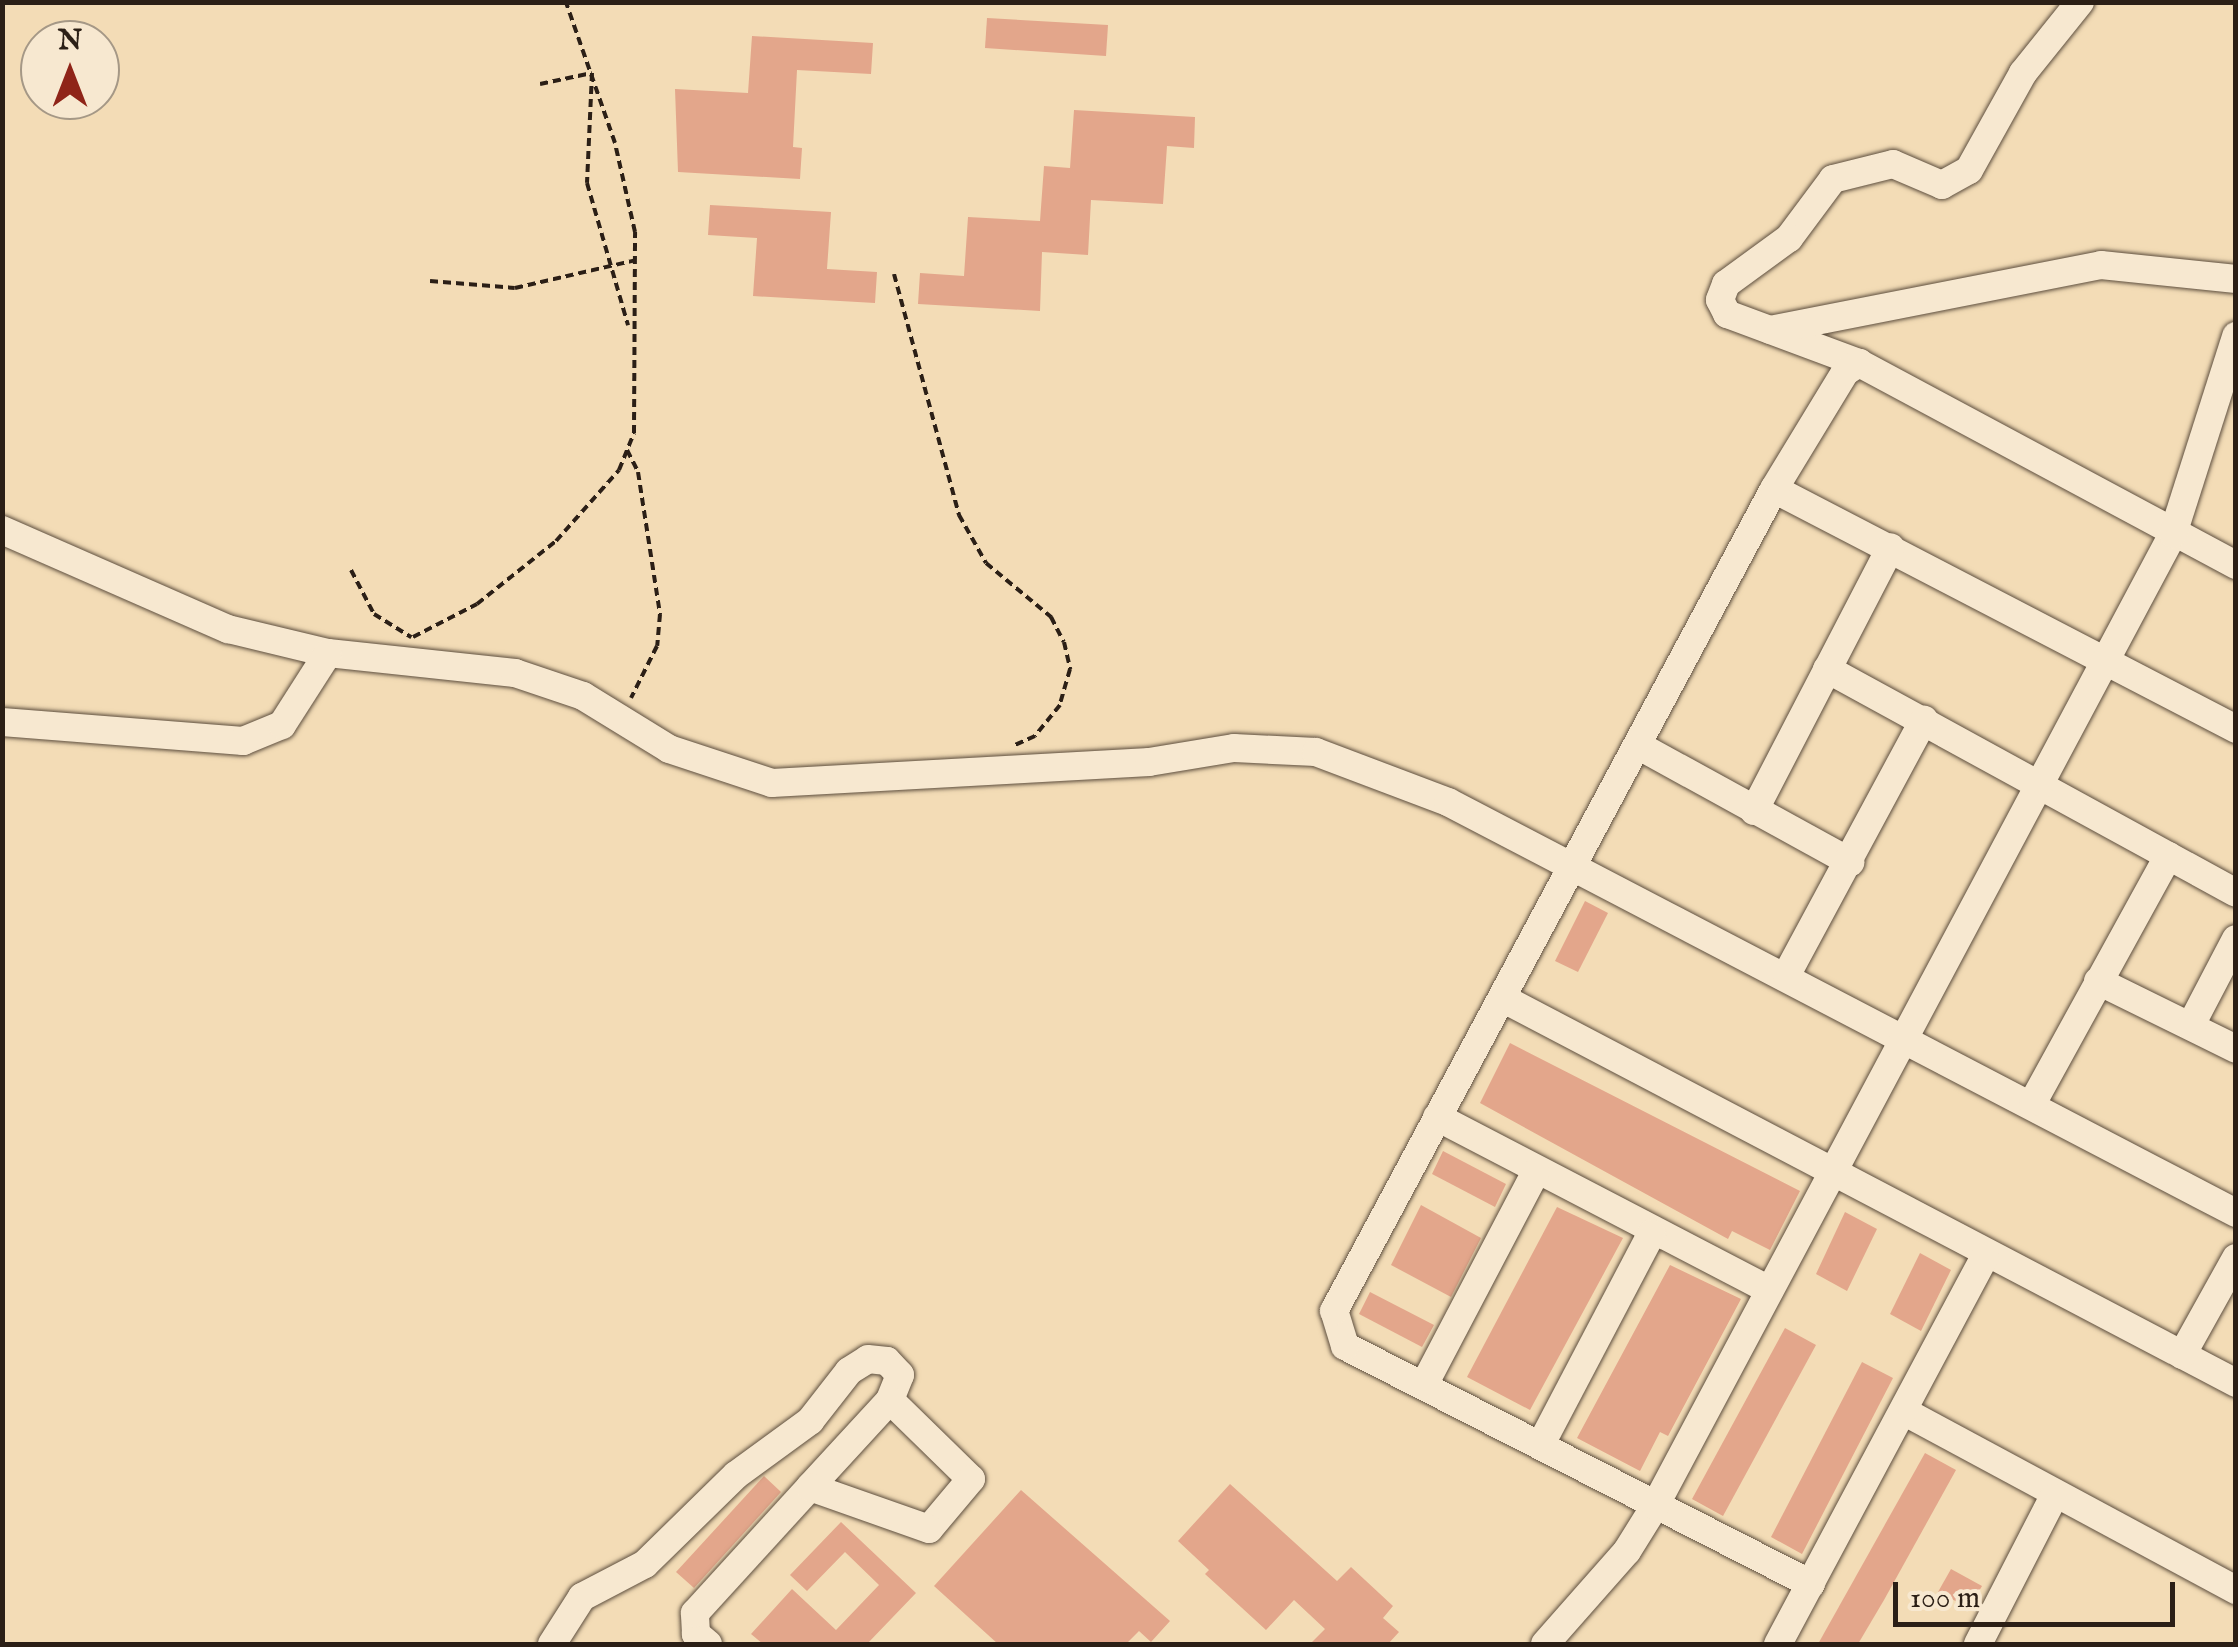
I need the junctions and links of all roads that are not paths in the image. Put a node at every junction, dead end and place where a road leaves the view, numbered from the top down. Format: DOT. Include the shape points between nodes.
graph roads {
  1 [pos="2080,2"];
  2 [pos="2236,279"];
  3 [pos="1770,330"];
  4 [pos="2236,336"];
  5 [pos="1859,364"];
  6 [pos="1774,489"];
  7 [pos="2,530"];
  8 [pos="2173,534"];
  9 [pos="1891,547"];
  10 [pos="2236,565"];
  11 [pos="328,653"];
  12 [pos="2106,660"];
  13 [pos="1827,669"];
  14 [pos="1924,720"];
  15 [pos="2,722"];
  16 [pos="2236,729"];
  17 [pos="1641,747"];
  18 [pos="2040,784"];
  19 [pos="1754,811"];
  20 [pos="2168,856"];
  21 [pos="1850,862"];
  22 [pos="1574,867"];
  23 [pos="2236,893"];
  24 [pos="2236,939"];
  25 [pos="1787,974"];
  26 [pos="2098,981"];
  27 [pos="1504,999"];
  28 [pos="2191,1025"];
  29 [pos="1904,1038"];
  30 [pos="2236,1049"];
  31 [pos="2033,1102"];
  32 [pos="1437,1118"];
  33 [pos="1536,1172"];
  34 [pos="1833,1172"];
  35 [pos="2236,1213"];
  36 [pos="1652,1233"];
  37 [pos="1985,1257"];
  38 [pos="2236,1258"];
  39 [pos="1770,1290"];
  40 [pos="2182,1355"];
  41 [pos="2236,1383"];
  42 [pos="1425,1384"];
  43 [pos="890,1400"];
  44 [pos="1907,1413"];
  45 [pos="1541,1444"];
  46 [pos="810,1487"];
  47 [pos="2053,1498"];
  48 [pos="1655,1506"];
  49 [pos="1810,1584"];
  50 [pos="2236,1590"];
  51 [pos="552,1644"];
  52 [pos="708,1644"];
  53 [pos="1545,1644"];
  54 [pos="1778,1644"];
  55 [pos="1978,1644"];
  1 -- 3 [label="street" via="2023,73 1968,170 1942,184 1893,164 1834,179 1789,238 1726,284 1720,300 1727,314"];
  2 -- 3 [label="street" via="2101,265"];
  3 -- 5 [label="street"];
  4 -- 8 [label="street"];
  5 -- 6 [label="street" via="1845,372"];
  5 -- 8 [label="street"];
  6 -- 9 [label="street"];
  6 -- 17 [label="street"];
  7 -- 11 [label="street" via="228,628"];
  8 -- 10 [label="street"];
  8 -- 12 [label="street"];
  9 -- 12 [label="street"];
  9 -- 13 [label="street"];
  11 -- 15 [label="street" via="282,725 243,741 116,737"];
  11 -- 22 [label="street" via="514,673 583,696 670,749 772,783 1148,762 1234,748 1316,752 1448,802"];
  12 -- 16 [label="street"];
  12 -- 18 [label="street"];
  13 -- 14 [label="street"];
  13 -- 19 [label="street"];
  14 -- 18 [label="street"];
  14 -- 21 [label="street"];
  17 -- 19 [label="street"];
  17 -- 22 [label="street"];
  18 -- 20 [label="street"];
  18 -- 29 [label="street"];
  19 -- 21 [label="street"];
  20 -- 23 [label="street"];
  20 -- 26 [label="street"];
  21 -- 25 [label="street"];
  22 -- 25 [label="street"];
  22 -- 27 [label="street"];
  24 -- 28 [label="street"];
  25 -- 29 [label="street"];
  26 -- 28 [label="street"];
  26 -- 31 [label="street"];
  27 -- 32 [label="street"];
  27 -- 34 [label="street"];
  28 -- 30 [label="street"];
  29 -- 31 [label="street"];
  29 -- 34 [label="street"];
  31 -- 35 [label="street"];
  32 -- 33 [label="street"];
  32 -- 42 [label="street" via="1334,1311 1344,1346"];
  33 -- 36 [label="street"];
  33 -- 42 [label="street"];
  34 -- 37 [label="street"];
  34 -- 39 [label="street"];
  36 -- 39 [label="street"];
  36 -- 45 [label="street"];
  37 -- 40 [label="street"];
  37 -- 44 [label="street"];
  38 -- 40 [label="street"];
  39 -- 48 [label="street"];
  40 -- 41 [label="street"];
  42 -- 45 [label="street"];
  43 -- 46 [label="street"];
  43 -- 46 [label="street" via="971,1479 928,1530"];
  43 -- 51 [label="street" via="900,1375 887,1361 868,1359 849,1371 810,1422 736,1475 645,1564 582,1597"];
  44 -- 47 [label="street"];
  44 -- 49 [label="street"];
  45 -- 48 [label="street"];
  46 -- 52 [label="street" via="695,1613 696,1634"];
  47 -- 50 [label="street"];
  47 -- 55 [label="street"];
  48 -- 49 [label="street"];
  48 -- 53 [label="street" via="1627,1551"];
  49 -- 54 [label="street"];
}
